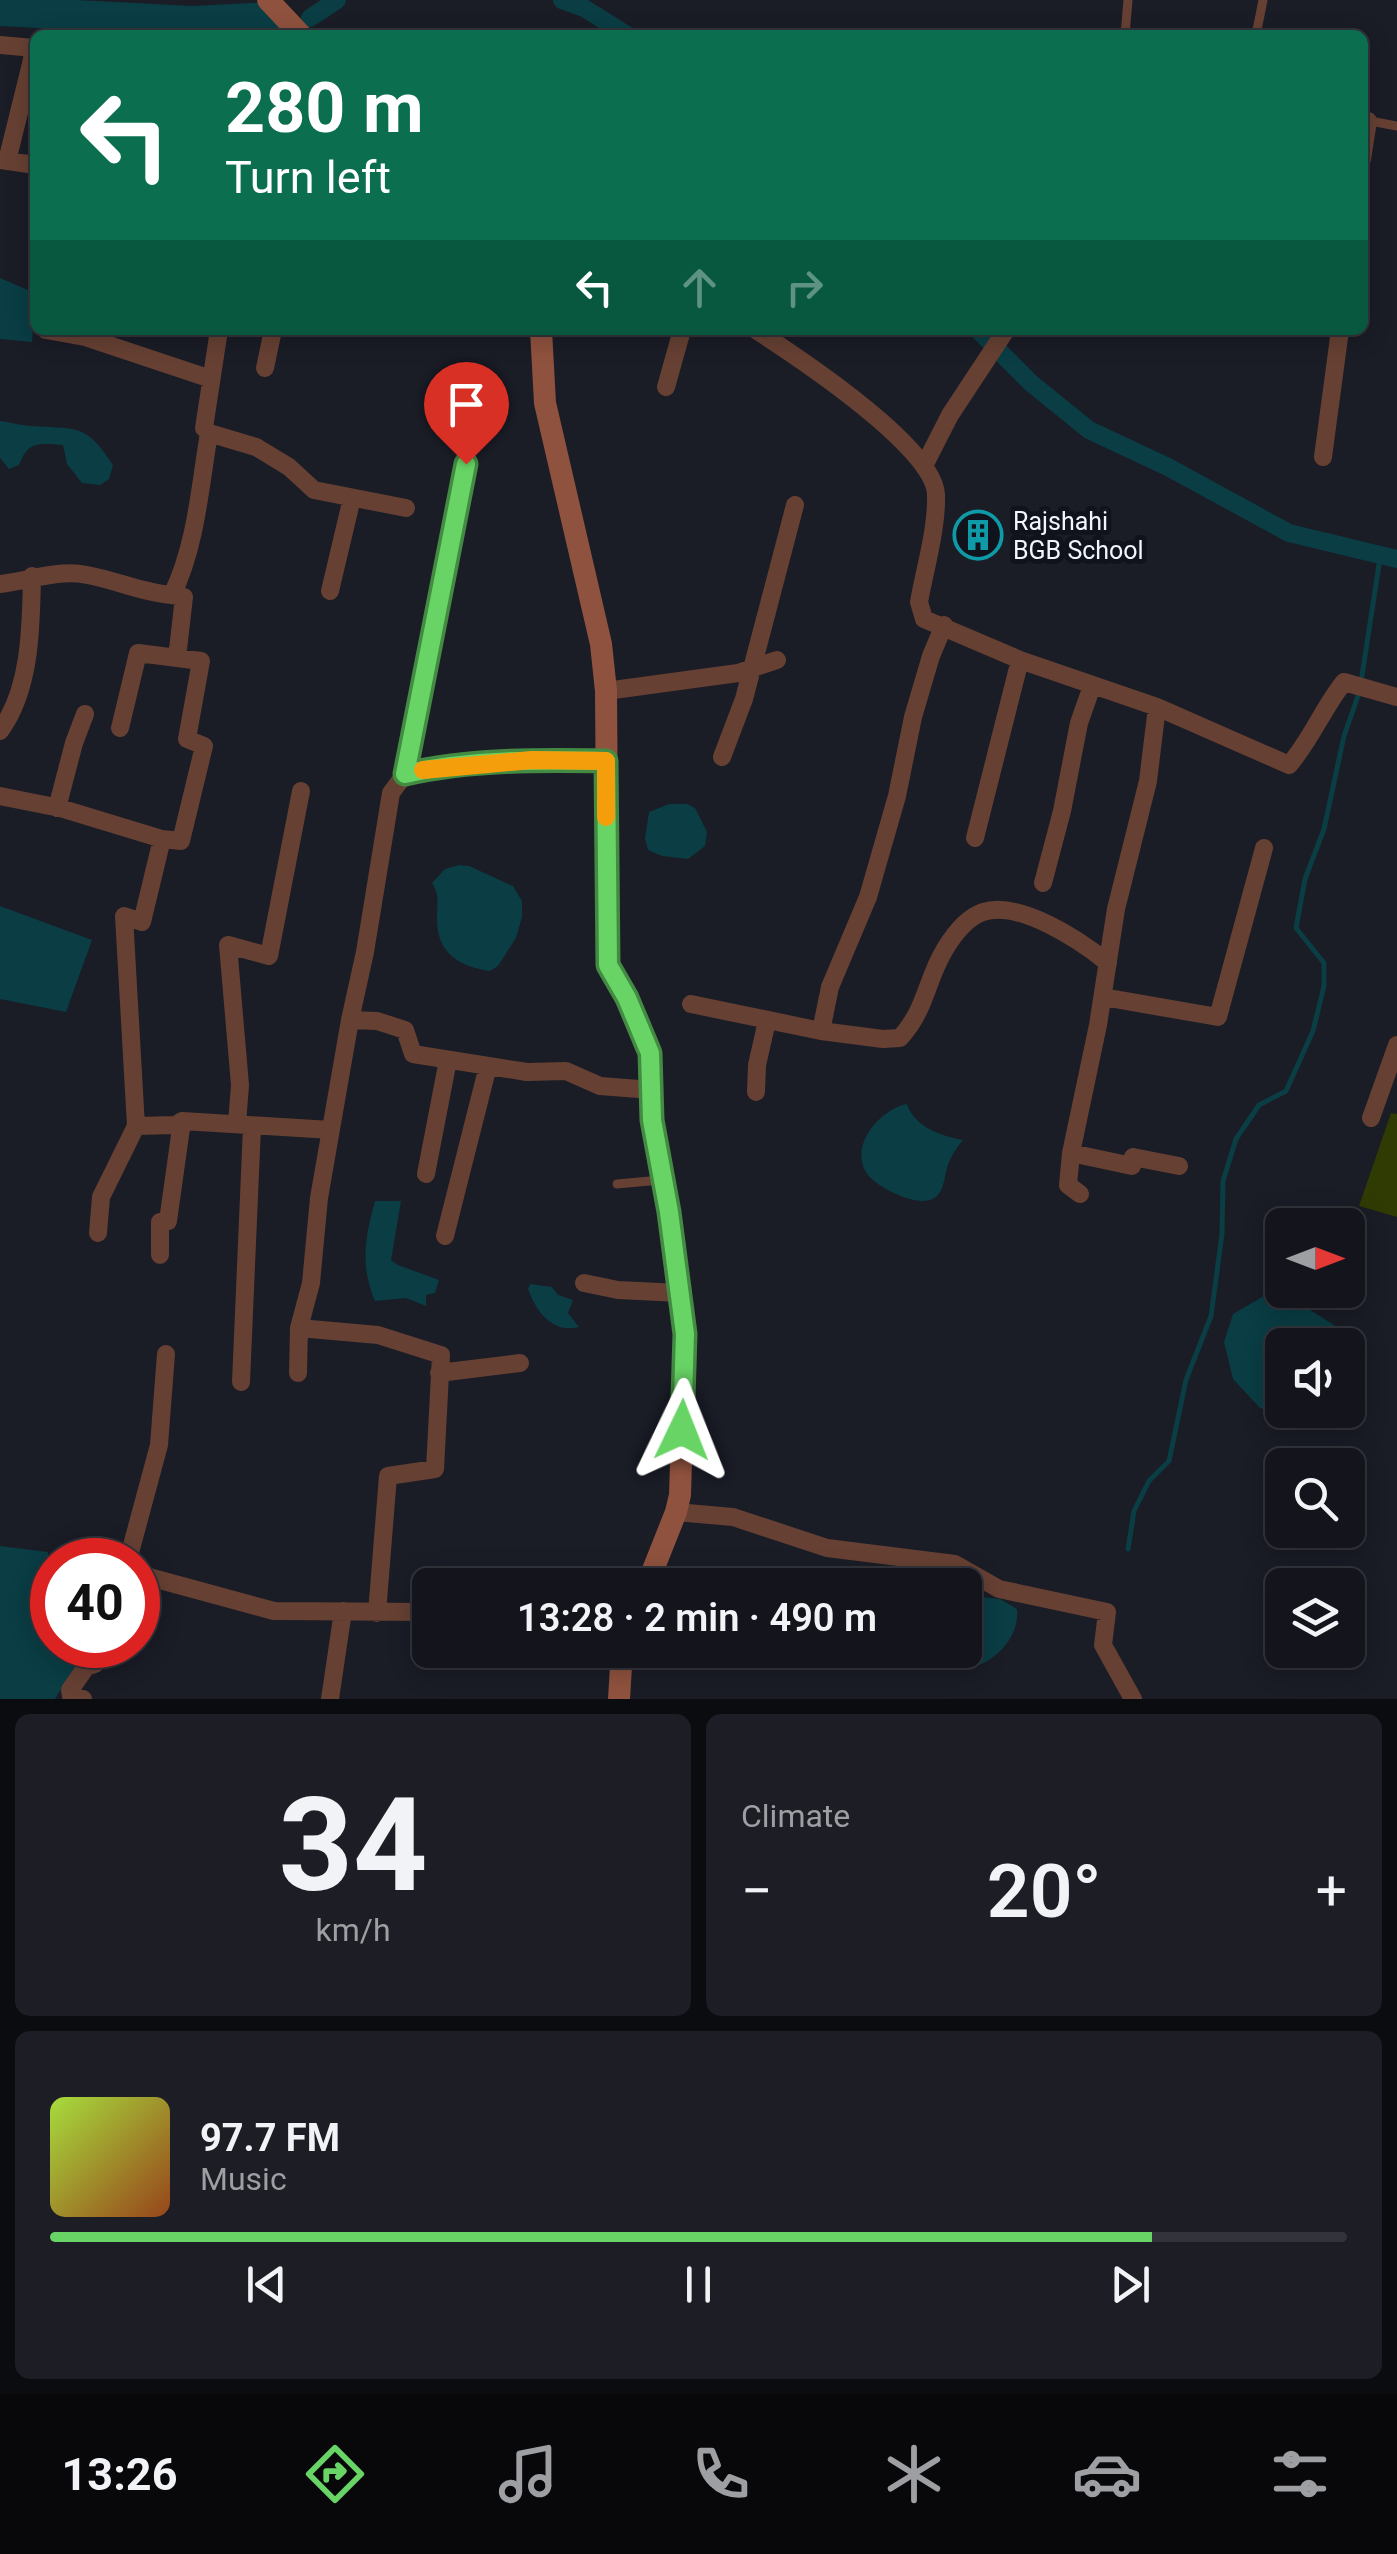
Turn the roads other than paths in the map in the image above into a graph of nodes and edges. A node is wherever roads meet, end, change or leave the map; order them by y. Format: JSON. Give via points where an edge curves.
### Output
{"nodes":[{"id":1,"x":268,"y":0,"type":"edge"},
{"id":2,"x":1128,"y":0,"type":"edge"},
{"id":3,"x":1263,"y":0,"type":"edge"},
{"id":4,"x":296,"y":30,"type":"edge"},
{"id":5,"x":1125,"y":30,"type":"edge"},
{"id":6,"x":1257,"y":30,"type":"edge"},
{"id":7,"x":0,"y":46,"type":"edge"},
{"id":8,"x":30,"y":48,"type":"edge"},
{"id":9,"x":30,"y":74,"type":"edge"},
{"id":10,"x":1368,"y":121,"type":"edge"},
{"id":11,"x":1397,"y":126,"type":"edge"},
{"id":12,"x":4,"y":160,"type":"edge"},
{"id":13,"x":30,"y":165,"type":"edge"},
{"id":14,"x":74,"y":335,"type":"edge"},
{"id":15,"x":217,"y":335,"type":"edge"},
{"id":16,"x":272,"y":335,"type":"edge"},
{"id":17,"x":540,"y":335,"type":"edge"},
{"id":18,"x":681,"y":335,"type":"edge"},
{"id":19,"x":763,"y":335,"type":"edge"},
{"id":20,"x":1003,"y":335,"type":"edge"},
{"id":21,"x":1339,"y":335,"type":"edge"},
{"id":22,"x":265,"y":368,"type":"dead end"},
{"id":23,"x":211,"y":379,"type":"junction"},
{"id":24,"x":666,"y":387,"type":"dead end"},
{"id":25,"x":209,"y":433,"type":"junction"},
{"id":26,"x":1323,"y":457,"type":"dead end"},
{"id":27,"x":466,"y":464,"type":"dead end"},
{"id":28,"x":926,"y":464,"type":"junction"},
{"id":29,"x":352,"y":498,"type":"junction"},
{"id":30,"x":795,"y":505,"type":"dead end"},
{"id":31,"x":406,"y":508,"type":"dead end"},
{"id":32,"x":32,"y":576,"type":"junction"},
{"id":33,"x":0,"y":584,"type":"edge"},
{"id":34,"x":330,"y":591,"type":"dead end"},
{"id":35,"x":172,"y":595,"type":"junction"},
{"id":36,"x":944,"y":625,"type":"junction"},
{"id":37,"x":177,"y":658,"type":"junction"},
{"id":38,"x":777,"y":660,"type":"dead end"},
{"id":39,"x":1020,"y":660,"type":"junction"},
{"id":40,"x":750,"y":669,"type":"junction"},
{"id":41,"x":1092,"y":686,"type":"junction"},
{"id":42,"x":606,"y":691,"type":"junction"},
{"id":43,"x":1397,"y":697,"type":"edge"},
{"id":44,"x":1157,"y":707,"type":"junction"},
{"id":45,"x":85,"y":714,"type":"dead end"},
{"id":46,"x":120,"y":728,"type":"dead end"},
{"id":47,"x":0,"y":731,"type":"edge"},
{"id":48,"x":722,"y":757,"type":"dead end"},
{"id":49,"x":606,"y":761,"type":"junction"},
{"id":50,"x":405,"y":774,"type":"junction"},
{"id":51,"x":300,"y":791,"type":"dead end"},
{"id":52,"x":0,"y":796,"type":"edge"},
{"id":53,"x":57,"y":808,"type":"junction"},
{"id":54,"x":975,"y":838,"type":"dead end"},
{"id":55,"x":162,"y":839,"type":"junction"},
{"id":56,"x":1264,"y":848,"type":"dead end"},
{"id":57,"x":1043,"y":883,"type":"dead end"},
{"id":58,"x":1108,"y":963,"type":"junction"},
{"id":59,"x":1102,"y":997,"type":"junction"},
{"id":60,"x":692,"y":1004,"type":"dead end"},
{"id":61,"x":350,"y":1020,"type":"junction"},
{"id":62,"x":767,"y":1021,"type":"junction"},
{"id":63,"x":821,"y":1031,"type":"junction"},
{"id":64,"x":1397,"y":1045,"type":"edge"},
{"id":65,"x":448,"y":1060,"type":"junction"},
{"id":66,"x":488,"y":1066,"type":"junction"},
{"id":67,"x":652,"y":1090,"type":"junction"},
{"id":68,"x":756,"y":1092,"type":"dead end"},
{"id":69,"x":1370,"y":1118,"type":"dead end"},
{"id":70,"x":182,"y":1121,"type":"junction"},
{"id":71,"x":136,"y":1126,"type":"junction"},
{"id":72,"x":244,"y":1126,"type":"junction"},
{"id":73,"x":330,"y":1130,"type":"junction"},
{"id":74,"x":1071,"y":1153,"type":"junction"},
{"id":75,"x":1179,"y":1166,"type":"dead end"},
{"id":76,"x":426,"y":1174,"type":"dead end"},
{"id":77,"x":663,"y":1180,"type":"junction"},
{"id":78,"x":617,"y":1184,"type":"dead end"},
{"id":79,"x":1080,"y":1194,"type":"dead end"},
{"id":80,"x":98,"y":1233,"type":"dead end"},
{"id":81,"x":445,"y":1236,"type":"dead end"},
{"id":82,"x":160,"y":1254,"type":"dead end"},
{"id":83,"x":584,"y":1282,"type":"dead end"},
{"id":84,"x":680,"y":1293,"type":"junction"},
{"id":85,"x":299,"y":1328,"type":"junction"},
{"id":86,"x":166,"y":1354,"type":"dead end"},
{"id":87,"x":520,"y":1363,"type":"dead end"},
{"id":88,"x":298,"y":1373,"type":"dead end"},
{"id":89,"x":439,"y":1373,"type":"junction"},
{"id":90,"x":241,"y":1382,"type":"dead end"},
{"id":91,"x":676,"y":1512,"type":"junction"},
{"id":92,"x":134,"y":1538,"type":"edge"},
{"id":93,"x":653,"y":1568,"type":"edge"},
{"id":94,"x":160,"y":1580,"type":"edge"},
{"id":95,"x":343,"y":1611,"type":"junction"},
{"id":96,"x":412,"y":1612,"type":"edge"},
{"id":97,"x":377,"y":1613,"type":"junction"},
{"id":98,"x":86,"y":1668,"type":"edge"},
{"id":99,"x":621,"y":1668,"type":"edge"},
{"id":100,"x":83,"y":1699,"type":"edge"},
{"id":101,"x":330,"y":1699,"type":"edge"},
{"id":102,"x":619,"y":1699,"type":"edge"},
{"id":103,"x":1133,"y":1699,"type":"edge"}],
"edges":[{"from":1,"to":4,"type":"street"},
{"from":2,"to":5,"type":"lane"},
{"from":3,"to":6,"type":"lane"},
{"from":7,"to":8,"type":"street"},
{"from":9,"to":12,"type":"street"},
{"from":10,"to":11,"type":"lane"},
{"from":12,"to":13,"type":"street"},
{"from":14,"to":23,"type":"street"},
{"from":15,"to":23,"type":"street"},
{"from":16,"to":22,"type":"street"},
{"from":17,"to":42,"type":"street","via":[[545,402]]},
{"from":18,"to":24,"type":"street"},
{"from":19,"to":28,"type":"street","via":[[878,417]]},
{"from":20,"to":28,"type":"street"},
{"from":21,"to":26,"type":"street"},
{"from":23,"to":25,"type":"street","via":[[204,428]]},
{"from":25,"to":29,"type":"street","via":[[256,447],[314,490]]},
{"from":25,"to":35,"type":"street","via":[[184,570]]},
{"from":27,"to":50,"type":"street"},
{"from":28,"to":36,"type":"street","via":[[937,491],[919,602],[924,618]]},
{"from":29,"to":31,"type":"street"},
{"from":29,"to":34,"type":"street"},
{"from":30,"to":40,"type":"street"},
{"from":32,"to":33,"type":"street"},
{"from":32,"to":35,"type":"street","via":[[84,574]]},
{"from":32,"to":47,"type":"street","via":[[27,656],[10,718]]},
{"from":35,"to":37,"type":"street","via":[[184,598]]},
{"from":36,"to":39,"type":"street"},
{"from":36,"to":63,"type":"street","via":[[913,717],[868,897],[830,987]]},
{"from":37,"to":46,"type":"street","via":[[138,653]]},
{"from":37,"to":55,"type":"street","via":[[201,661],[187,739],[204,746],[181,841]]},
{"from":38,"to":40,"type":"street"},
{"from":39,"to":41,"type":"street"},
{"from":39,"to":54,"type":"street"},
{"from":40,"to":42,"type":"street"},
{"from":40,"to":48,"type":"street"},
{"from":41,"to":44,"type":"street"},
{"from":41,"to":57,"type":"street"},
{"from":42,"to":49,"type":"street"},
{"from":43,"to":44,"type":"street","via":[[1344,682],[1289,765]]},
{"from":44,"to":58,"type":"street","via":[[1148,781]]},
{"from":45,"to":53,"type":"street"},
{"from":49,"to":50,"type":"street","via":[[438,766]]},
{"from":49,"to":67,"type":"street","via":[[608,965],[650,1053]]},
{"from":50,"to":61,"type":"street","via":[[391,793]]},
{"from":51,"to":72,"type":"street","via":[[269,956],[228,946]]},
{"from":52,"to":53,"type":"street"},
{"from":53,"to":55,"type":"street"},
{"from":55,"to":71,"type":"street","via":[[142,922],[124,916]]},
{"from":56,"to":59,"type":"street","via":[[1218,1017]]},
{"from":58,"to":59,"type":"street"},
{"from":58,"to":63,"type":"street","via":[[1056,927],[986,910],[966,922],[943,951],[918,1018],[900,1038]]},
{"from":59,"to":74,"type":"street"},
{"from":60,"to":62,"type":"street"},
{"from":61,"to":65,"type":"street","via":[[405,1030],[413,1054]]},
{"from":61,"to":73,"type":"street"},
{"from":62,"to":63,"type":"street"},
{"from":62,"to":68,"type":"street"},
{"from":64,"to":69,"type":"street"},
{"from":65,"to":66,"type":"street"},
{"from":65,"to":76,"type":"street"},
{"from":66,"to":67,"type":"street","via":[[566,1071],[600,1086]]},
{"from":66,"to":81,"type":"street"},
{"from":67,"to":77,"type":"street"},
{"from":70,"to":71,"type":"street"},
{"from":70,"to":72,"type":"street"},
{"from":70,"to":82,"type":"street","via":[[168,1221],[160,1222]]},
{"from":71,"to":80,"type":"street","via":[[101,1197]]},
{"from":72,"to":73,"type":"street"},
{"from":72,"to":90,"type":"street"},
{"from":73,"to":85,"type":"street"},
{"from":74,"to":75,"type":"street","via":[[1132,1166],[1132,1157]]},
{"from":74,"to":79,"type":"street","via":[[1068,1185]]},
{"from":77,"to":78,"type":"lane"},
{"from":77,"to":84,"type":"street"},
{"from":83,"to":84,"type":"street"},
{"from":84,"to":91,"type":"street","via":[[685,1334]]},
{"from":85,"to":88,"type":"street"},
{"from":85,"to":89,"type":"street","via":[[378,1335],[440,1355]]},
{"from":86,"to":92,"type":"street","via":[[160,1444]]},
{"from":87,"to":89,"type":"street"},
{"from":89,"to":97,"type":"street","via":[[435,1469],[388,1476]]},
{"from":91,"to":93,"type":"street"},
{"from":91,"to":103,"type":"street","via":[[733,1518],[828,1548],[955,1564],[999,1588],[1107,1612],[1103,1645]]},
{"from":94,"to":95,"type":"street","via":[[274,1611]]},
{"from":95,"to":97,"type":"street"},
{"from":95,"to":101,"type":"street"},
{"from":96,"to":97,"type":"street"},
{"from":98,"to":100,"type":"street","via":[[70,1690]]},
{"from":99,"to":102,"type":"street"}]}
